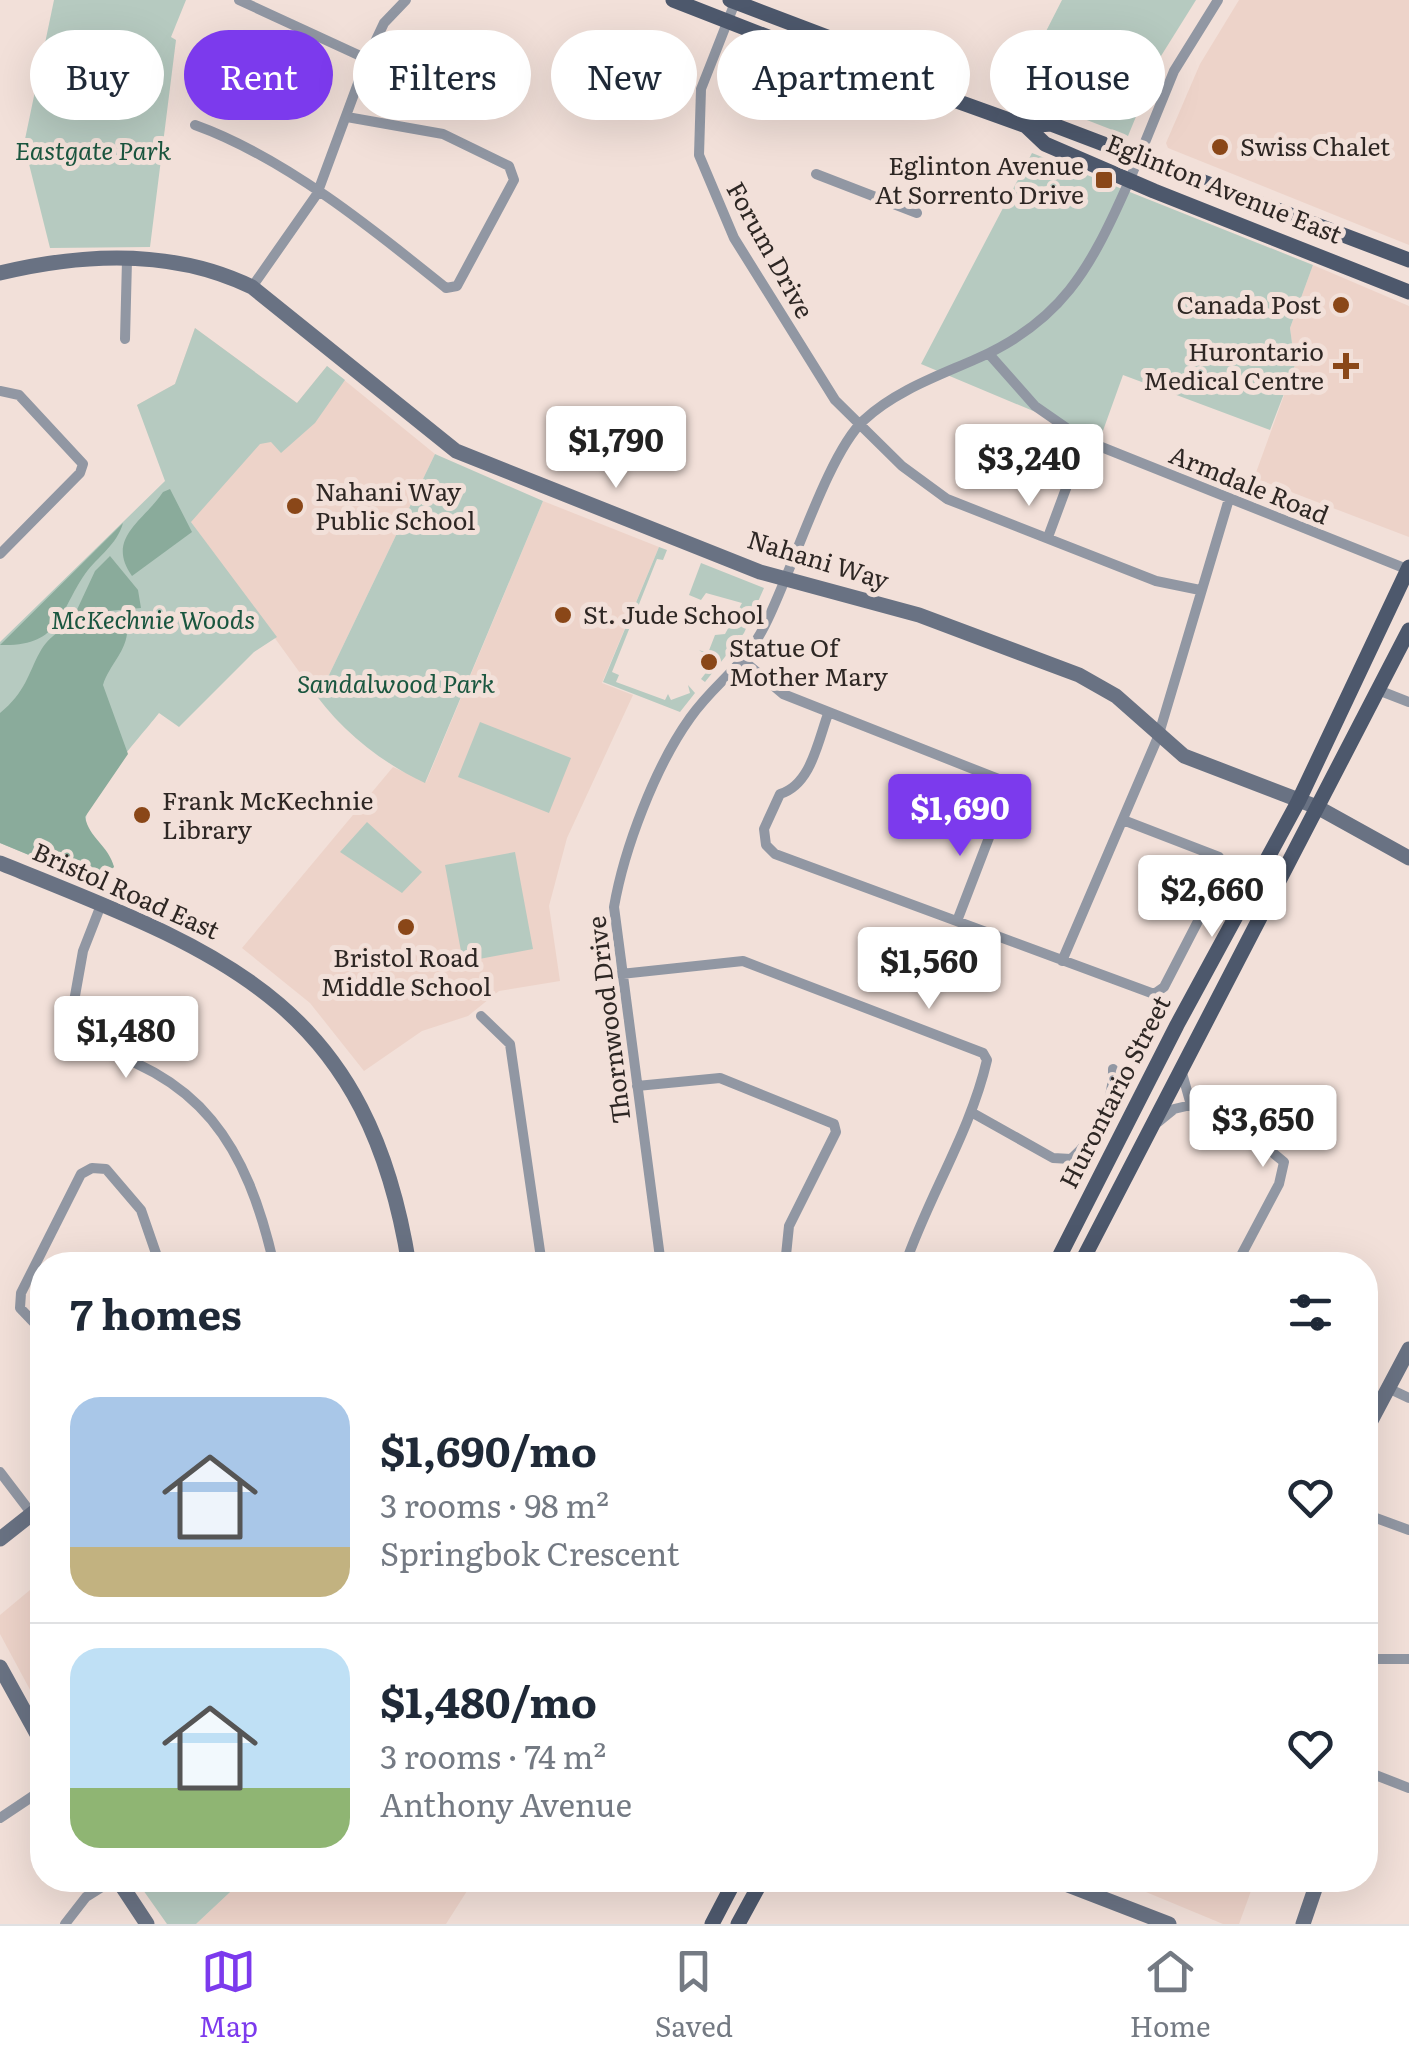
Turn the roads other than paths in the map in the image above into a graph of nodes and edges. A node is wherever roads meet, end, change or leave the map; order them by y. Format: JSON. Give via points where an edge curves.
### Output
{"nodes":[{"id":1,"x":239,"y":0,"type":"edge"},
{"id":2,"x":406,"y":0,"type":"edge"},
{"id":3,"x":673,"y":0,"type":"edge"},
{"id":4,"x":1218,"y":0,"type":"edge"},
{"id":5,"x":734,"y":1,"type":"edge"},
{"id":6,"x":726,"y":20,"type":"junction"},
{"id":7,"x":381,"y":30,"type":"edge"},
{"id":8,"x":752,"y":30,"type":"edge"},
{"id":9,"x":809,"y":30,"type":"edge"},
{"id":10,"x":353,"y":53,"type":"edge"},
{"id":11,"x":353,"y":99,"type":"edge"},
{"id":12,"x":970,"y":106,"type":"edge"},
{"id":13,"x":347,"y":116,"type":"junction"},
{"id":14,"x":195,"y":125,"type":"dead end"},
{"id":15,"x":1026,"y":126,"type":"junction"},
{"id":16,"x":1139,"y":157,"type":"junction"},
{"id":17,"x":816,"y":174,"type":"dead end"},
{"id":18,"x":1128,"y":184,"type":"junction"},
{"id":19,"x":317,"y":194,"type":"junction"},
{"id":20,"x":917,"y":213,"type":"dead end"},
{"id":21,"x":127,"y":260,"type":"junction"},
{"id":22,"x":1409,"y":260,"type":"edge"},
{"id":23,"x":0,"y":272,"type":"edge"},
{"id":24,"x":252,"y":287,"type":"junction"},
{"id":25,"x":1409,"y":292,"type":"edge"},
{"id":26,"x":125,"y":339,"type":"dead end"},
{"id":27,"x":989,"y":354,"type":"junction"},
{"id":28,"x":0,"y":391,"type":"edge"},
{"id":29,"x":860,"y":424,"type":"junction"},
{"id":30,"x":1084,"y":440,"type":"junction"},
{"id":31,"x":1230,"y":500,"type":"junction"},
{"id":32,"x":1048,"y":537,"type":"junction"},
{"id":33,"x":0,"y":554,"type":"edge"},
{"id":34,"x":1409,"y":569,"type":"edge"},
{"id":35,"x":785,"y":580,"type":"junction"},
{"id":36,"x":1200,"y":590,"type":"junction"},
{"id":37,"x":1409,"y":630,"type":"edge"},
{"id":38,"x":745,"y":662,"type":"junction"},
{"id":39,"x":1378,"y":690,"type":"junction"},
{"id":40,"x":1409,"y":702,"type":"edge"},
{"id":41,"x":828,"y":714,"type":"junction"},
{"id":42,"x":1158,"y":737,"type":"junction"},
{"id":43,"x":1298,"y":802,"type":"junction"},
{"id":44,"x":1318,"y":808,"type":"junction"},
{"id":45,"x":1123,"y":820,"type":"junction"},
{"id":46,"x":1409,"y":858,"type":"edge"},
{"id":47,"x":0,"y":863,"type":"edge"},
{"id":48,"x":101,"y":906,"type":"junction"},
{"id":49,"x":957,"y":921,"type":"junction"},
{"id":50,"x":1062,"y":961,"type":"junction"},
{"id":51,"x":621,"y":974,"type":"junction"},
{"id":52,"x":482,"y":1016,"type":"dead end"},
{"id":53,"x":1182,"y":1068,"type":"junction"},
{"id":54,"x":1113,"y":1069,"type":"dead end"},
{"id":55,"x":637,"y":1086,"type":"junction"},
{"id":56,"x":1192,"y":1105,"type":"junction"},
{"id":57,"x":970,"y":1112,"type":"junction"},
{"id":58,"x":1153,"y":1128,"type":"junction"},
{"id":59,"x":41,"y":1252,"type":"edge"},
{"id":60,"x":156,"y":1252,"type":"edge"},
{"id":61,"x":271,"y":1252,"type":"edge"},
{"id":62,"x":406,"y":1252,"type":"edge"},
{"id":63,"x":540,"y":1252,"type":"edge"},
{"id":64,"x":659,"y":1252,"type":"edge"},
{"id":65,"x":786,"y":1252,"type":"edge"},
{"id":66,"x":910,"y":1252,"type":"edge"},
{"id":67,"x":1062,"y":1252,"type":"edge"},
{"id":68,"x":1087,"y":1252,"type":"edge"},
{"id":69,"x":1243,"y":1252,"type":"edge"},
{"id":70,"x":30,"y":1275,"type":"edge"},
{"id":71,"x":30,"y":1318,"type":"edge"},
{"id":72,"x":1409,"y":1348,"type":"edge"},
{"id":73,"x":1390,"y":1389,"type":"junction"},
{"id":74,"x":1409,"y":1398,"type":"edge"},
{"id":75,"x":1378,"y":1410,"type":"edge"},
{"id":76,"x":0,"y":1472,"type":"edge"},
{"id":77,"x":30,"y":1503,"type":"edge"},
{"id":78,"x":30,"y":1515,"type":"edge"},
{"id":79,"x":1378,"y":1519,"type":"edge"},
{"id":80,"x":1409,"y":1530,"type":"edge"},
{"id":81,"x":0,"y":1539,"type":"edge"},
{"id":82,"x":1378,"y":1659,"type":"edge"},
{"id":83,"x":1409,"y":1659,"type":"edge"},
{"id":84,"x":2,"y":1676,"type":"edge"},
{"id":85,"x":30,"y":1723,"type":"edge"},
{"id":86,"x":1378,"y":1776,"type":"edge"},
{"id":87,"x":1409,"y":1788,"type":"edge"},
{"id":88,"x":30,"y":1798,"type":"edge"},
{"id":89,"x":0,"y":1818,"type":"edge"},
{"id":90,"x":95,"y":1892,"type":"edge"},
{"id":91,"x":124,"y":1892,"type":"edge"},
{"id":92,"x":729,"y":1892,"type":"edge"},
{"id":93,"x":755,"y":1892,"type":"edge"},
{"id":94,"x":1086,"y":1892,"type":"edge"},
{"id":95,"x":1314,"y":1892,"type":"edge"},
{"id":96,"x":65,"y":1924,"type":"edge"},
{"id":97,"x":147,"y":1924,"type":"edge"},
{"id":98,"x":712,"y":1924,"type":"edge"},
{"id":99,"x":738,"y":1924,"type":"edge"},
{"id":100,"x":1170,"y":1924,"type":"edge"},
{"id":101,"x":1302,"y":1924,"type":"edge"}],
"edges":[{"from":1,"to":10,"type":"street"},
{"from":2,"to":7,"type":"street"},
{"from":3,"to":6,"type":"main road","name":"Eglinton Avenue East"},
{"from":4,"to":16,"type":"street","name":"Thornwood Drive","via":[[1174,71]]},
{"from":5,"to":6,"type":"street","name":"Forum Drive"},
{"from":5,"to":9,"type":"main road","name":"Eglinton Avenue East"},
{"from":6,"to":8,"type":"main road","name":"Eglinton Avenue East"},
{"from":6,"to":29,"type":"street","name":"Forum Drive","via":[[701,89],[700,155],[734,238],[817,374]]},
{"from":11,"to":13,"type":"street"},
{"from":12,"to":15,"type":"main road","name":"Eglinton Avenue East"},
{"from":13,"to":19,"type":"street"},
{"from":13,"to":19,"type":"street","via":[[443,134],[509,166],[514,180],[464,277],[446,288]]},
{"from":14,"to":19,"type":"street","via":[[238,143]]},
{"from":15,"to":16,"type":"main road","name":"Eglinton Avenue East","via":[[1052,124]]},
{"from":15,"to":18,"type":"main road","name":"Eglinton Avenue East","via":[[1045,144]]},
{"from":16,"to":18,"type":"street","name":"Thornwood Drive"},
{"from":16,"to":22,"type":"main road","name":"Eglinton Avenue East"},
{"from":17,"to":20,"type":"street"},
{"from":18,"to":25,"type":"main road","name":"Eglinton Avenue East"},
{"from":18,"to":27,"type":"street","name":"Thornwood Drive","via":[[1086,273],[1057,308]]},
{"from":19,"to":24,"type":"street"},
{"from":21,"to":23,"type":"street","name":"Nahani Way","via":[[74,258]]},
{"from":21,"to":24,"type":"street","name":"Nahani Way","via":[[196,265]]},
{"from":21,"to":26,"type":"street"},
{"from":24,"to":35,"type":"street","name":"Nahani Way","via":[[456,451]]},
{"from":27,"to":29,"type":"street","name":"Thornwood Drive","via":[[891,399]]},
{"from":27,"to":30,"type":"street","name":"Armdale Road","via":[[1035,406]]},
{"from":28,"to":33,"type":"street","via":[[19,395],[83,464]]},
{"from":29,"to":32,"type":"street","name":"Forum Drive","via":[[940,495]]},
{"from":29,"to":35,"type":"street","name":"Thornwood Drive"},
{"from":30,"to":31,"type":"street","name":"Armdale Road"},
{"from":30,"to":32,"type":"street"},
{"from":31,"to":34,"type":"street","name":"Armdale Road"},
{"from":31,"to":36,"type":"street"},
{"from":32,"to":36,"type":"street","name":"Forum Drive","via":[[1156,581]]},
{"from":34,"to":43,"type":"main road","name":"Hurontario Street"},
{"from":35,"to":38,"type":"street","name":"Thornwood Drive"},
{"from":35,"to":42,"type":"street","name":"Nahani Way","via":[[920,615],[1078,675],[1116,696]]},
{"from":36,"to":42,"type":"street"},
{"from":37,"to":39,"type":"main road","name":"Hurontario Street"},
{"from":38,"to":41,"type":"street","via":[[783,694]]},
{"from":38,"to":51,"type":"street","name":"Thornwood Drive","via":[[690,718],[622,866],[614,907]]},
{"from":39,"to":40,"type":"street"},
{"from":39,"to":44,"type":"main road","name":"Hurontario Street"},
{"from":41,"to":49,"type":"street","via":[[992,774],[1005,787]]},
{"from":41,"to":49,"type":"street","via":[[808,769],[776,799],[764,828],[766,845],[775,854]]},
{"from":42,"to":43,"type":"street","name":"Nahani Way","via":[[1202,765]]},
{"from":42,"to":45,"type":"street"},
{"from":43,"to":44,"type":"street","name":"Nahani Way"},
{"from":43,"to":67,"type":"main road","name":"Hurontario Street"},
{"from":44,"to":46,"type":"street","name":"Nahani Way"},
{"from":44,"to":53,"type":"main road","name":"Hurontario Street"},
{"from":45,"to":50,"type":"street"},
{"from":45,"to":50,"type":"street","via":[[1218,857],[1225,874],[1159,992],[1148,994]]},
{"from":47,"to":48,"type":"street","name":"Bristol Road East"},
{"from":48,"to":61,"type":"street","via":[[82,951],[68,1035],[74,1043],[143,1066],[189,1096],[229,1139],[260,1202]]},
{"from":48,"to":62,"type":"street","name":"Bristol Road East","via":[[241,972],[324,1050],[376,1137]]},
{"from":49,"to":50,"type":"street"},
{"from":51,"to":55,"type":"street","name":"Thornwood Drive"},
{"from":51,"to":57,"type":"street","via":[[743,961],[978,1051],[987,1060]]},
{"from":52,"to":63,"type":"street","via":[[510,1044]]},
{"from":53,"to":56,"type":"street"},
{"from":53,"to":58,"type":"main road","name":"Hurontario Street"},
{"from":54,"to":57,"type":"street","via":[[1114,1094],[1070,1159],[1053,1158]]},
{"from":55,"to":64,"type":"street","name":"Thornwood Drive"},
{"from":55,"to":65,"type":"street","via":[[720,1078],[834,1124],[836,1132],[789,1226]]},
{"from":56,"to":58,"type":"street","via":[[1164,1115]]},
{"from":56,"to":69,"type":"street","via":[[1255,1138],[1284,1162]]},
{"from":57,"to":66,"type":"street"},
{"from":58,"to":68,"type":"main road","name":"Hurontario Street"},
{"from":59,"to":60,"type":"street","via":[[80,1174],[92,1168],[106,1170],[141,1210]]},
{"from":70,"to":71,"type":"street","via":[[20,1308]]},
{"from":72,"to":73,"type":"street"},
{"from":73,"to":74,"type":"street"},
{"from":73,"to":75,"type":"street"},
{"from":76,"to":77,"type":"street"},
{"from":78,"to":81,"type":"street"},
{"from":79,"to":80,"type":"street"},
{"from":82,"to":83,"type":"street"},
{"from":84,"to":85,"type":"street"},
{"from":86,"to":87,"type":"street"},
{"from":88,"to":89,"type":"street"},
{"from":90,"to":96,"type":"street"},
{"from":91,"to":97,"type":"street"},
{"from":92,"to":98,"type":"main road"},
{"from":93,"to":99,"type":"main road"},
{"from":94,"to":100,"type":"street"},
{"from":95,"to":101,"type":"street"}]}
